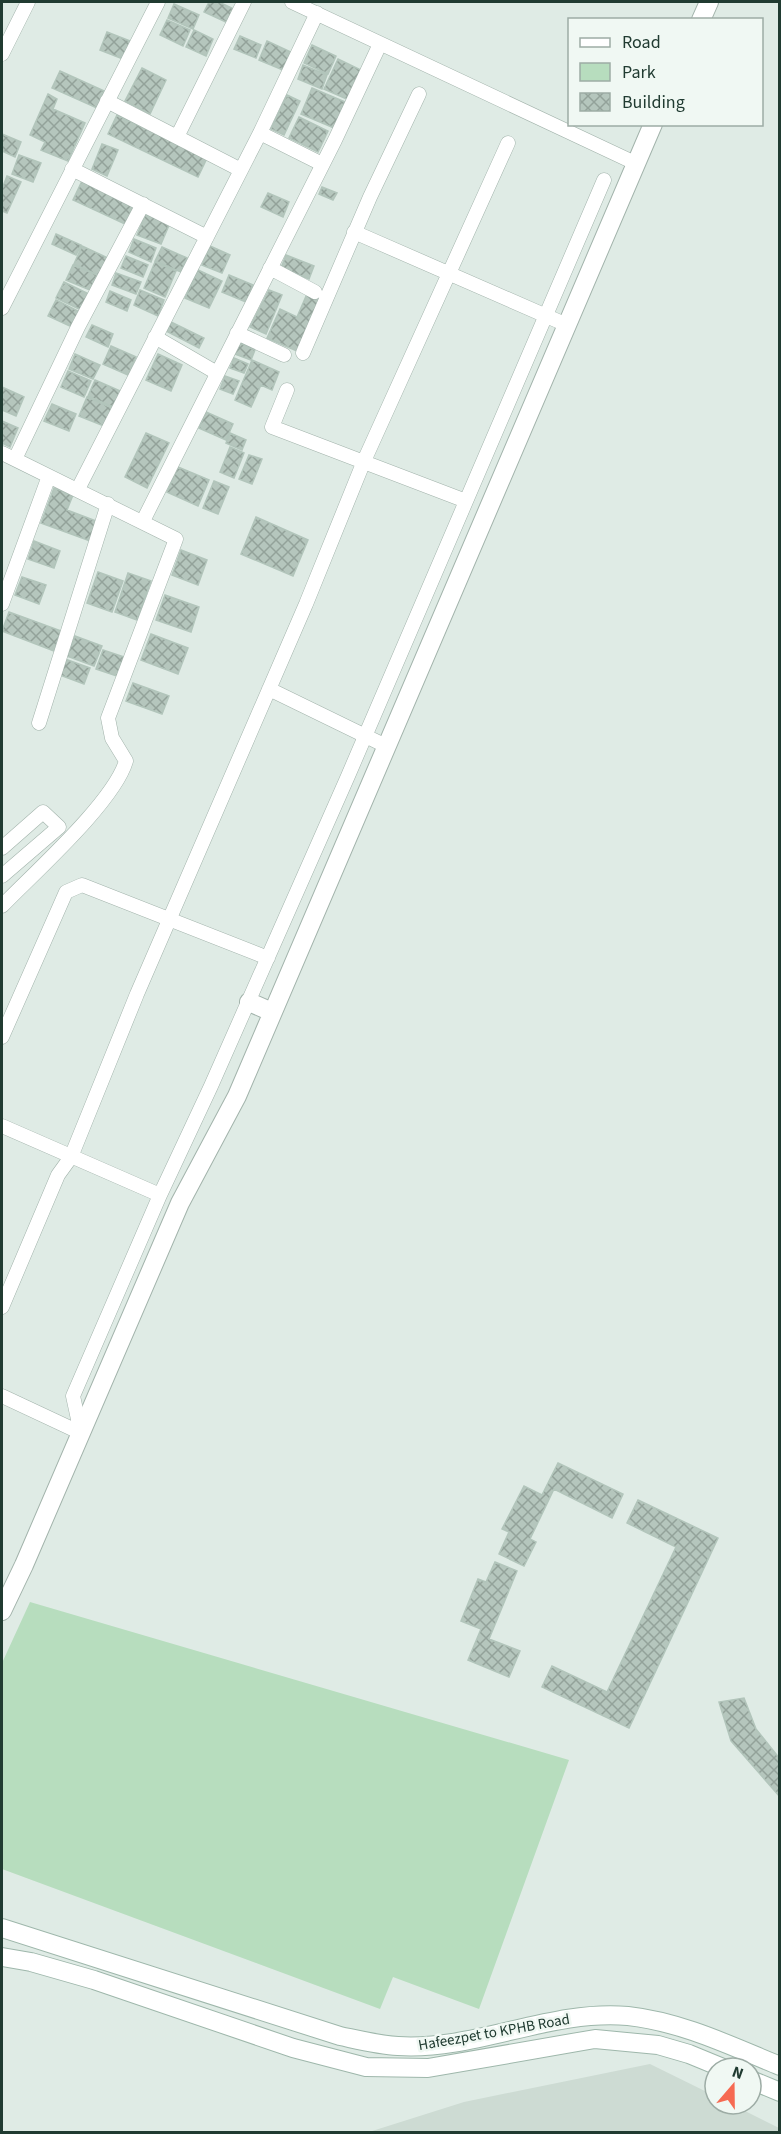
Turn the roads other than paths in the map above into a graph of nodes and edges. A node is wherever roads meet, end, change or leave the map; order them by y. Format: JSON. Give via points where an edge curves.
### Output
{"nodes":[{"id":1,"x":28,"y":2,"type":"edge"},
{"id":2,"x":158,"y":2,"type":"edge"},
{"id":3,"x":244,"y":2,"type":"edge"},
{"id":4,"x":292,"y":2,"type":"edge"},
{"id":5,"x":709,"y":2,"type":"edge"},
{"id":6,"x":317,"y":13,"type":"junction"},
{"id":7,"x":702,"y":18,"type":"edge"},
{"id":8,"x":380,"y":44,"type":"junction"},
{"id":9,"x":2,"y":54,"type":"edge"},
{"id":10,"x":419,"y":94,"type":"dead end"},
{"id":11,"x":107,"y":101,"type":"junction"},
{"id":12,"x":652,"y":126,"type":"edge"},
{"id":13,"x":260,"y":133,"type":"junction"},
{"id":14,"x":177,"y":137,"type":"junction"},
{"id":15,"x":508,"y":143,"type":"dead end"},
{"id":16,"x":635,"y":163,"type":"junction"},
{"id":17,"x":322,"y":164,"type":"junction"},
{"id":18,"x":72,"y":170,"type":"junction"},
{"id":19,"x":241,"y":170,"type":"junction"},
{"id":20,"x":604,"y":180,"type":"dead end"},
{"id":21,"x":143,"y":204,"type":"junction"},
{"id":22,"x":354,"y":232,"type":"junction"},
{"id":23,"x":207,"y":237,"type":"junction"},
{"id":24,"x":270,"y":268,"type":"junction"},
{"id":25,"x":448,"y":273,"type":"junction"},
{"id":26,"x":315,"y":292,"type":"dead end"},
{"id":27,"x":2,"y":308,"type":"edge"},
{"id":28,"x":547,"y":316,"type":"junction"},
{"id":29,"x":567,"y":324,"type":"junction"},
{"id":30,"x":237,"y":333,"type":"junction"},
{"id":31,"x":155,"y":338,"type":"junction"},
{"id":32,"x":303,"y":353,"type":"dead end"},
{"id":33,"x":284,"y":355,"type":"dead end"},
{"id":34,"x":217,"y":373,"type":"junction"},
{"id":35,"x":286,"y":390,"type":"dead end"},
{"id":36,"x":2,"y":453,"type":"edge"},
{"id":37,"x":15,"y":459,"type":"junction"},
{"id":38,"x":364,"y":461,"type":"junction"},
{"id":39,"x":49,"y":476,"type":"junction"},
{"id":40,"x":78,"y":489,"type":"junction"},
{"id":41,"x":466,"y":501,"type":"junction"},
{"id":42,"x":108,"y":504,"type":"junction"},
{"id":43,"x":143,"y":522,"type":"junction"},
{"id":44,"x":2,"y":604,"type":"edge"},
{"id":45,"x":269,"y":689,"type":"junction"},
{"id":46,"x":39,"y":723,"type":"dead end"},
{"id":47,"x":366,"y":736,"type":"junction"},
{"id":48,"x":386,"y":746,"type":"junction"},
{"id":49,"x":2,"y":848,"type":"edge"},
{"id":50,"x":2,"y":876,"type":"edge"},
{"id":51,"x":2,"y":906,"type":"edge"},
{"id":52,"x":168,"y":920,"type":"junction"},
{"id":53,"x":268,"y":958,"type":"junction"},
{"id":54,"x":249,"y":1002,"type":"junction"},
{"id":55,"x":272,"y":1012,"type":"junction"},
{"id":56,"x":2,"y":1037,"type":"edge"},
{"id":57,"x":2,"y":1126,"type":"edge"},
{"id":58,"x":72,"y":1157,"type":"junction"},
{"id":59,"x":160,"y":1195,"type":"junction"},
{"id":60,"x":2,"y":1307,"type":"edge"},
{"id":61,"x":2,"y":1396,"type":"edge"},
{"id":62,"x":81,"y":1433,"type":"junction"},
{"id":63,"x":2,"y":1611,"type":"edge"},
{"id":64,"x":2,"y":1928,"type":"edge"},
{"id":65,"x":2,"y":1957,"type":"edge"},
{"id":66,"x":703,"y":2060,"type":"edge"},
{"id":67,"x":780,"y":2066,"type":"edge"},
{"id":68,"x":763,"y":2085,"type":"edge"},
{"id":69,"x":780,"y":2092,"type":"edge"}],
"edges":[{"from":1,"to":9,"type":"street"},
{"from":2,"to":11,"type":"street"},
{"from":3,"to":14,"type":"street"},
{"from":4,"to":6,"type":"street"},
{"from":5,"to":7,"type":"street"},
{"from":6,"to":8,"type":"street"},
{"from":6,"to":13,"type":"street"},
{"from":8,"to":16,"type":"street"},
{"from":8,"to":17,"type":"street"},
{"from":10,"to":22,"type":"street"},
{"from":11,"to":14,"type":"street"},
{"from":11,"to":18,"type":"street"},
{"from":12,"to":16,"type":"street"},
{"from":13,"to":17,"type":"street"},
{"from":13,"to":19,"type":"street"},
{"from":14,"to":19,"type":"street"},
{"from":15,"to":25,"type":"street"},
{"from":16,"to":29,"type":"street"},
{"from":17,"to":24,"type":"street"},
{"from":18,"to":21,"type":"street"},
{"from":18,"to":27,"type":"street"},
{"from":19,"to":23,"type":"street"},
{"from":20,"to":28,"type":"street"},
{"from":21,"to":23,"type":"street"},
{"from":21,"to":37,"type":"street"},
{"from":22,"to":25,"type":"street"},
{"from":22,"to":32,"type":"street"},
{"from":23,"to":31,"type":"street"},
{"from":24,"to":26,"type":"street"},
{"from":24,"to":30,"type":"street"},
{"from":25,"to":28,"type":"street"},
{"from":25,"to":38,"type":"street"},
{"from":28,"to":29,"type":"street"},
{"from":28,"to":41,"type":"street"},
{"from":29,"to":48,"type":"street"},
{"from":30,"to":33,"type":"street"},
{"from":30,"to":34,"type":"street"},
{"from":31,"to":34,"type":"street"},
{"from":31,"to":40,"type":"street"},
{"from":34,"to":43,"type":"street"},
{"from":35,"to":38,"type":"street","via":[[272,428]]},
{"from":36,"to":37,"type":"street"},
{"from":37,"to":39,"type":"street"},
{"from":38,"to":41,"type":"street"},
{"from":38,"to":45,"type":"street"},
{"from":39,"to":40,"type":"street"},
{"from":39,"to":44,"type":"street"},
{"from":40,"to":42,"type":"street"},
{"from":41,"to":47,"type":"street"},
{"from":42,"to":43,"type":"street"},
{"from":42,"to":46,"type":"street"},
{"from":43,"to":51,"type":"street","via":[[176,539],[108,718],[112,738],[126,761],[123,771],[109,794]]},
{"from":45,"to":47,"type":"street"},
{"from":45,"to":52,"type":"street"},
{"from":47,"to":48,"type":"street"},
{"from":47,"to":53,"type":"street"},
{"from":48,"to":55,"type":"street"},
{"from":49,"to":50,"type":"street","via":[[43,812],[58,827]]},
{"from":52,"to":53,"type":"street"},
{"from":52,"to":56,"type":"street","via":[[82,885],[66,892]]},
{"from":52,"to":58,"type":"street"},
{"from":53,"to":54,"type":"street"},
{"from":54,"to":55,"type":"street"},
{"from":54,"to":59,"type":"street"},
{"from":55,"to":62,"type":"street","via":[[237,1096],[180,1203]]},
{"from":57,"to":58,"type":"street"},
{"from":58,"to":59,"type":"street"},
{"from":58,"to":60,"type":"street","via":[[58,1175]]},
{"from":59,"to":62,"type":"street","via":[[74,1396]]},
{"from":61,"to":62,"type":"street"},
{"from":62,"to":63,"type":"street"},
{"from":64,"to":67,"type":"street","name":"Hafeezpet to KPHB Road","via":[[340,2036],[374,2043],[441,2043],[551,2021],[627,2016],[699,2033]]},
{"from":65,"to":66,"type":"street","via":[[94,1980],[292,2048],[366,2067],[428,2068],[595,2039],[658,2045]]},
{"from":68,"to":69,"type":"street"}]}
